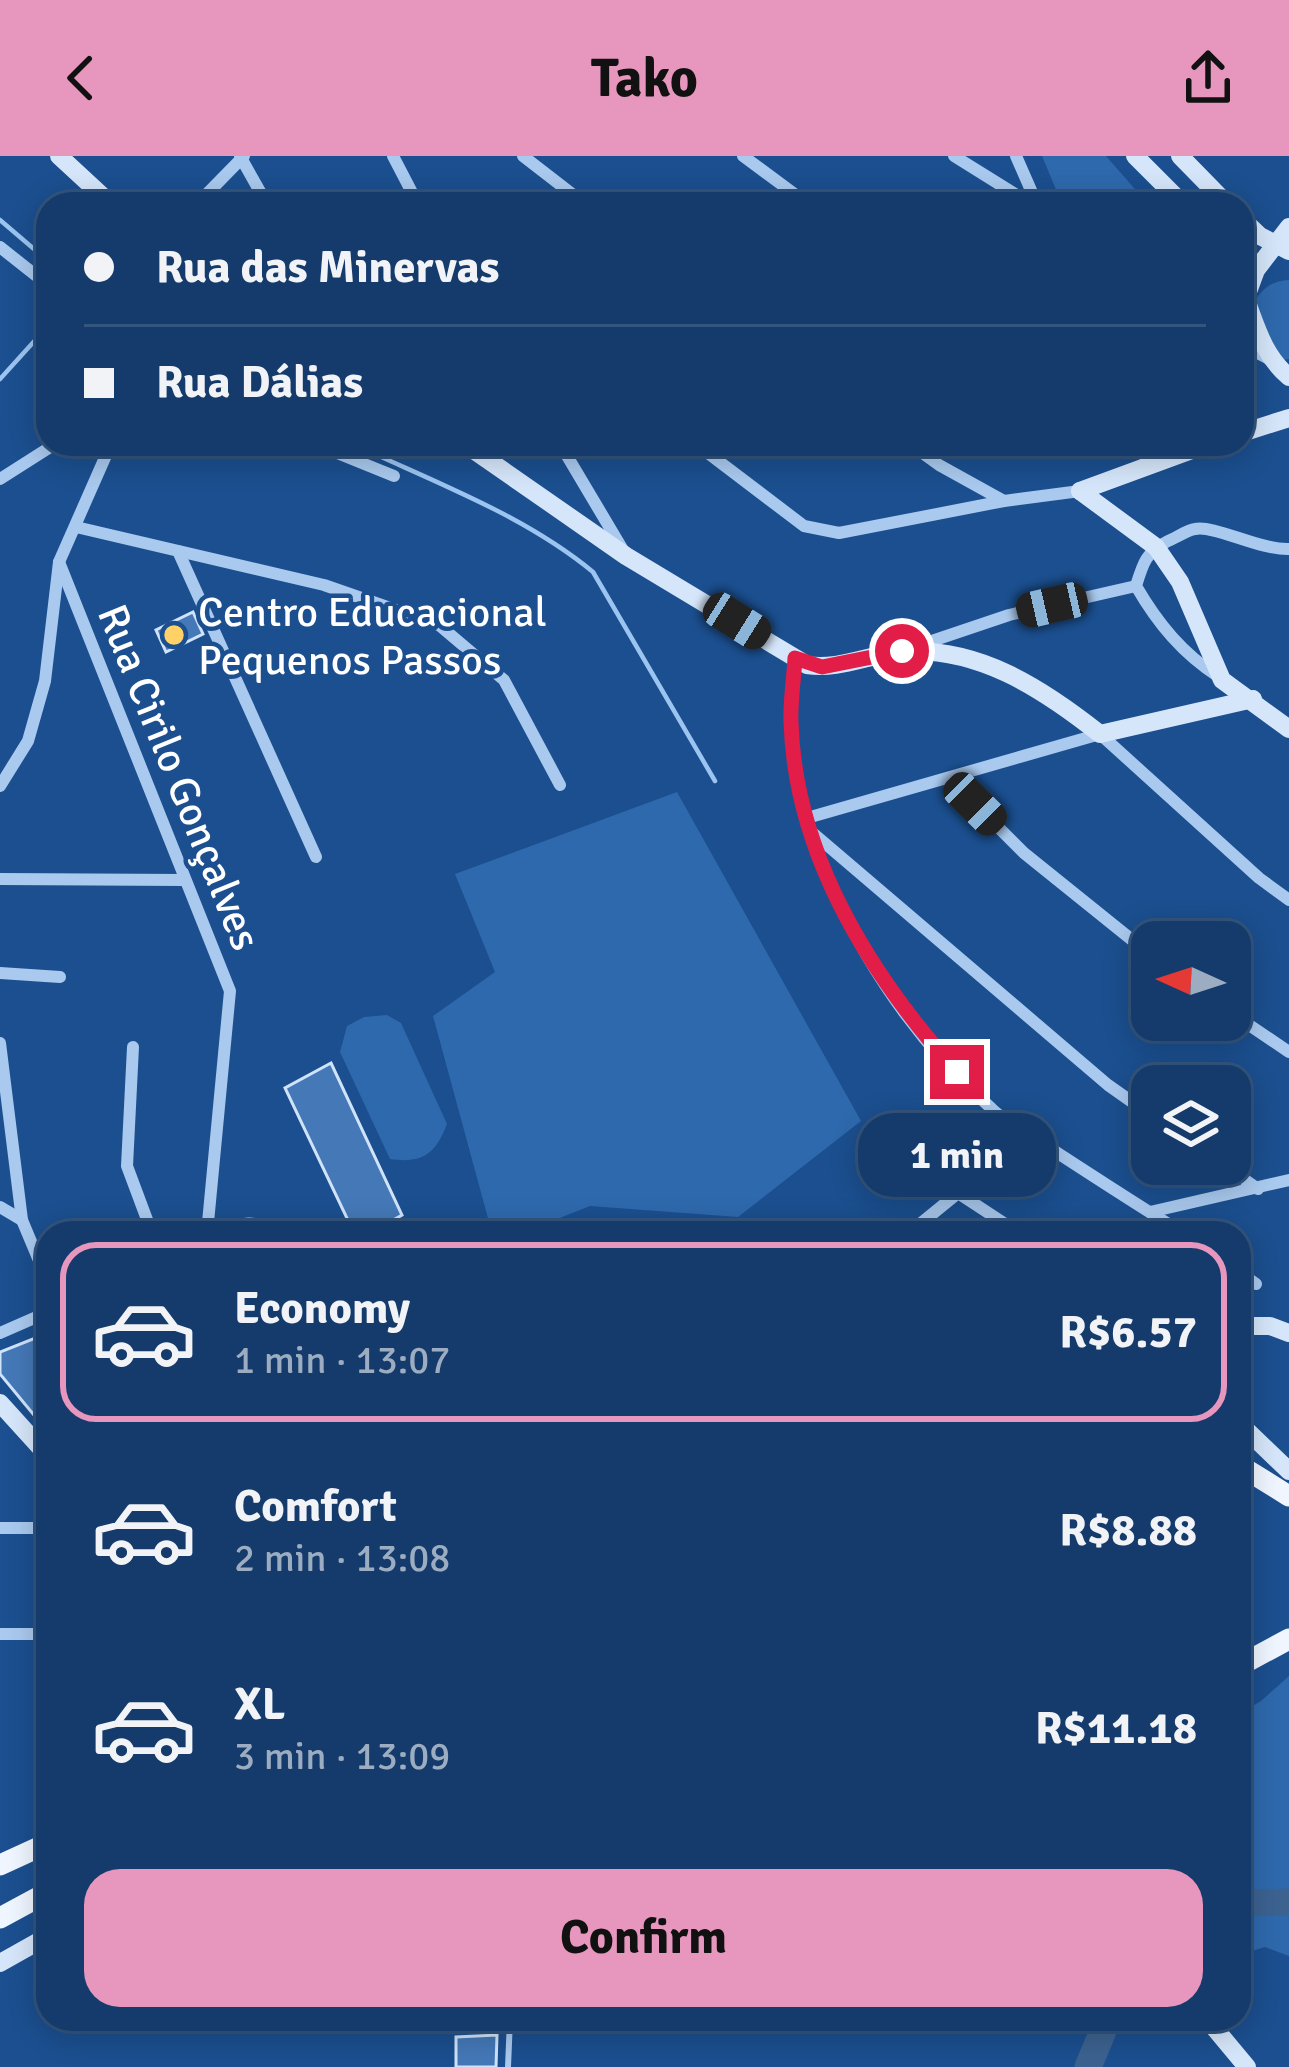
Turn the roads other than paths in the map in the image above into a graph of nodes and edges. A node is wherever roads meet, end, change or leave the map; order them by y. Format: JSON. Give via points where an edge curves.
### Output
{"nodes":[{"id":1,"x":59,"y":156,"type":"edge"},
{"id":2,"x":394,"y":156,"type":"edge"},
{"id":3,"x":523,"y":156,"type":"edge"},
{"id":4,"x":743,"y":156,"type":"edge"},
{"id":5,"x":954,"y":156,"type":"edge"},
{"id":6,"x":1016,"y":156,"type":"edge"},
{"id":7,"x":1136,"y":156,"type":"edge"},
{"id":8,"x":1180,"y":156,"type":"edge"},
{"id":9,"x":242,"y":157,"type":"edge"},
{"id":10,"x":98,"y":192,"type":"edge"},
{"id":11,"x":208,"y":192,"type":"edge"},
{"id":12,"x":261,"y":192,"type":"edge"},
{"id":13,"x":412,"y":192,"type":"edge"},
{"id":14,"x":570,"y":192,"type":"edge"},
{"id":15,"x":792,"y":192,"type":"edge"},
{"id":16,"x":1014,"y":192,"type":"edge"},
{"id":17,"x":1030,"y":192,"type":"edge"},
{"id":18,"x":1171,"y":192,"type":"edge"},
{"id":19,"x":1215,"y":192,"type":"edge"},
{"id":20,"x":1289,"y":227,"type":"edge"},
{"id":21,"x":1254,"y":228,"type":"edge"},
{"id":22,"x":5,"y":251,"type":"edge"},
{"id":23,"x":1284,"y":251,"type":"edge"},
{"id":24,"x":0,"y":268,"type":"edge"},
{"id":25,"x":1254,"y":274,"type":"edge"},
{"id":26,"x":36,"y":276,"type":"edge"},
{"id":27,"x":1254,"y":333,"type":"edge"},
{"id":28,"x":1254,"y":351,"type":"edge"},
{"id":29,"x":1271,"y":360,"type":"junction"},
{"id":30,"x":1289,"y":377,"type":"edge"},
{"id":31,"x":1289,"y":417,"type":"edge"},
{"id":32,"x":1254,"y":429,"type":"edge"},
{"id":33,"x":37,"y":456,"type":"edge"},
{"id":34,"x":106,"y":456,"type":"edge"},
{"id":35,"x":345,"y":456,"type":"edge"},
{"id":36,"x":481,"y":456,"type":"edge"},
{"id":37,"x":567,"y":456,"type":"edge"},
{"id":38,"x":712,"y":456,"type":"edge"},
{"id":39,"x":926,"y":456,"type":"edge"},
{"id":40,"x":1146,"y":456,"type":"edge"},
{"id":41,"x":1172,"y":456,"type":"edge"},
{"id":42,"x":1154,"y":462,"type":"junction"},
{"id":43,"x":394,"y":476,"type":"dead end"},
{"id":44,"x":0,"y":479,"type":"edge"},
{"id":45,"x":1080,"y":491,"type":"junction"},
{"id":46,"x":1004,"y":501,"type":"junction"},
{"id":47,"x":76,"y":527,"type":"junction"},
{"id":48,"x":1156,"y":547,"type":"junction"},
{"id":49,"x":1289,"y":549,"type":"edge"},
{"id":50,"x":178,"y":551,"type":"junction"},
{"id":51,"x":626,"y":556,"type":"junction"},
{"id":52,"x":59,"y":562,"type":"junction"},
{"id":53,"x":1136,"y":586,"type":"junction"},
{"id":54,"x":902,"y":651,"type":"junction"},
{"id":55,"x":795,"y":658,"type":"junction"},
{"id":56,"x":1222,"y":680,"type":"junction"},
{"id":57,"x":1253,"y":699,"type":"junction"},
{"id":58,"x":1289,"y":729,"type":"edge"},
{"id":59,"x":1100,"y":734,"type":"junction"},
{"id":60,"x":951,"y":780,"type":"junction"},
{"id":61,"x":560,"y":785,"type":"dead end"},
{"id":62,"x":0,"y":786,"type":"edge"},
{"id":63,"x":807,"y":818,"type":"junction"},
{"id":64,"x":813,"y":833,"type":"junction"},
{"id":65,"x":316,"y":857,"type":"dead end"},
{"id":66,"x":0,"y":879,"type":"edge"},
{"id":67,"x":185,"y":880,"type":"junction"},
{"id":68,"x":1289,"y":900,"type":"edge"},
{"id":69,"x":1131,"y":939,"type":"edge"},
{"id":70,"x":60,"y":976,"type":"dead end"},
{"id":71,"x":1,"y":977,"type":"edge"},
{"id":72,"x":1251,"y":1026,"type":"edge"},
{"id":73,"x":0,"y":1042,"type":"edge"},
{"id":74,"x":133,"y":1047,"type":"dead end"},
{"id":75,"x":1289,"y":1052,"type":"edge"},
{"id":76,"x":1131,"y":1101,"type":"edge"},
{"id":77,"x":1289,"y":1180,"type":"edge"},
{"id":78,"x":1251,"y":1184,"type":"edge"},
{"id":79,"x":1258,"y":1189,"type":"junction"},
{"id":80,"x":0,"y":1207,"type":"edge"},
{"id":81,"x":1149,"y":1212,"type":"junction"},
{"id":82,"x":22,"y":1220,"type":"junction"},
{"id":83,"x":148,"y":1221,"type":"edge"},
{"id":84,"x":211,"y":1221,"type":"edge"},
{"id":85,"x":924,"y":1221,"type":"edge"},
{"id":86,"x":1001,"y":1221,"type":"edge"},
{"id":87,"x":1164,"y":1221,"type":"edge"},
{"id":88,"x":36,"y":1253,"type":"edge"},
{"id":89,"x":1251,"y":1280,"type":"edge"},
{"id":90,"x":1256,"y":1284,"type":"dead end"},
{"id":91,"x":36,"y":1317,"type":"edge"},
{"id":92,"x":1289,"y":1322,"type":"edge"},
{"id":93,"x":1251,"y":1325,"type":"edge"},
{"id":94,"x":1251,"y":1326,"type":"edge"},
{"id":95,"x":0,"y":1333,"type":"edge"},
{"id":96,"x":1289,"y":1334,"type":"edge"},
{"id":97,"x":0,"y":1403,"type":"edge"},
{"id":98,"x":8,"y":1421,"type":"edge"},
{"id":99,"x":1251,"y":1435,"type":"edge"},
{"id":100,"x":36,"y":1446,"type":"edge"},
{"id":101,"x":1289,"y":1471,"type":"edge"},
{"id":102,"x":1251,"y":1472,"type":"edge"},
{"id":103,"x":1289,"y":1496,"type":"edge"},
{"id":104,"x":0,"y":1528,"type":"edge"},
{"id":105,"x":36,"y":1528,"type":"edge"},
{"id":106,"x":0,"y":1634,"type":"edge"},
{"id":107,"x":36,"y":1634,"type":"edge"},
{"id":108,"x":1289,"y":1639,"type":"edge"},
{"id":109,"x":1251,"y":1660,"type":"edge"},
{"id":110,"x":36,"y":1848,"type":"edge"},
{"id":111,"x":0,"y":1865,"type":"edge"},
{"id":112,"x":36,"y":1898,"type":"edge"},
{"id":113,"x":0,"y":1918,"type":"edge"},
{"id":114,"x":36,"y":1943,"type":"edge"},
{"id":115,"x":0,"y":1963,"type":"edge"},
{"id":116,"x":510,"y":2031,"type":"edge"},
{"id":117,"x":1218,"y":2031,"type":"edge"},
{"id":118,"x":508,"y":2067,"type":"edge"},
{"id":119,"x":1247,"y":2067,"type":"edge"}],
"edges":[{"from":1,"to":10,"type":"street"},
{"from":2,"to":13,"type":"street"},
{"from":3,"to":14,"type":"street"},
{"from":4,"to":15,"type":"street"},
{"from":5,"to":16,"type":"street"},
{"from":6,"to":17,"type":"street"},
{"from":7,"to":18,"type":"street"},
{"from":8,"to":19,"type":"street"},
{"from":9,"to":11,"type":"street"},
{"from":9,"to":12,"type":"street"},
{"from":20,"to":23,"type":"street"},
{"from":21,"to":23,"type":"street"},
{"from":22,"to":24,"type":"street"},
{"from":22,"to":26,"type":"street"},
{"from":23,"to":25,"type":"street"},
{"from":27,"to":29,"type":"street"},
{"from":28,"to":29,"type":"street"},
{"from":29,"to":30,"type":"street"},
{"from":31,"to":32,"type":"street"},
{"from":33,"to":44,"type":"street"},
{"from":34,"to":47,"type":"street"},
{"from":35,"to":43,"type":"street"},
{"from":36,"to":51,"type":"street"},
{"from":37,"to":51,"type":"street"},
{"from":38,"to":46,"type":"street","via":[[803,526],[839,533]]},
{"from":39,"to":46,"type":"street"},
{"from":40,"to":42,"type":"street"},
{"from":41,"to":42,"type":"street"},
{"from":42,"to":45,"type":"street"},
{"from":45,"to":46,"type":"street"},
{"from":45,"to":48,"type":"street"},
{"from":47,"to":50,"type":"street"},
{"from":47,"to":52,"type":"street"},
{"from":48,"to":49,"type":"street","via":[[1197,528]]},
{"from":48,"to":53,"type":"street"},
{"from":48,"to":56,"type":"street"},
{"from":50,"to":61,"type":"street","via":[[324,585],[439,625],[504,680]]},
{"from":50,"to":65,"type":"street"},
{"from":51,"to":55,"type":"street"},
{"from":52,"to":62,"type":"street","via":[[45,681],[28,741]]},
{"from":52,"to":67,"type":"street","name":"Rua Cirilo Gonçalves"},
{"from":53,"to":54,"type":"street"},
{"from":53,"to":56,"type":"street","via":[[1189,658]]},
{"from":54,"to":55,"type":"street","via":[[822,667]]},
{"from":54,"to":59,"type":"street","via":[[964,657],[1020,677]]},
{"from":55,"to":63,"type":"street","via":[[790,720]]},
{"from":56,"to":57,"type":"street"},
{"from":57,"to":58,"type":"street"},
{"from":57,"to":59,"type":"street"},
{"from":59,"to":60,"type":"street"},
{"from":59,"to":68,"type":"street"},
{"from":60,"to":63,"type":"street"},
{"from":60,"to":69,"type":"street","via":[[1024,853]]},
{"from":63,"to":64,"type":"street"},
{"from":64,"to":76,"type":"street"},
{"from":64,"to":81,"type":"street","via":[[836,900],[933,1046],[994,1112]]},
{"from":66,"to":67,"type":"street"},
{"from":67,"to":84,"type":"street","name":"Rua Cirilo Gonçalves","via":[[230,992]]},
{"from":70,"to":71,"type":"street"},
{"from":72,"to":75,"type":"street"},
{"from":73,"to":82,"type":"street"},
{"from":74,"to":83,"type":"street","via":[[127,1166]]},
{"from":77,"to":79,"type":"street"},
{"from":78,"to":79,"type":"street"},
{"from":79,"to":81,"type":"street"},
{"from":80,"to":82,"type":"street"},
{"from":81,"to":87,"type":"street"},
{"from":82,"to":88,"type":"street"},
{"from":85,"to":86,"type":"street","via":[[958,1193]]},
{"from":89,"to":90,"type":"street"},
{"from":91,"to":95,"type":"street"},
{"from":92,"to":93,"type":"street"},
{"from":94,"to":96,"type":"street"},
{"from":97,"to":98,"type":"street"},
{"from":98,"to":100,"type":"street"},
{"from":99,"to":101,"type":"street"},
{"from":102,"to":103,"type":"main road"},
{"from":104,"to":105,"type":"street"},
{"from":106,"to":107,"type":"street"},
{"from":108,"to":109,"type":"main road"},
{"from":110,"to":111,"type":"main road"},
{"from":112,"to":113,"type":"main road"},
{"from":114,"to":115,"type":"street"},
{"from":116,"to":118,"type":"lane"},
{"from":117,"to":119,"type":"street"}]}
